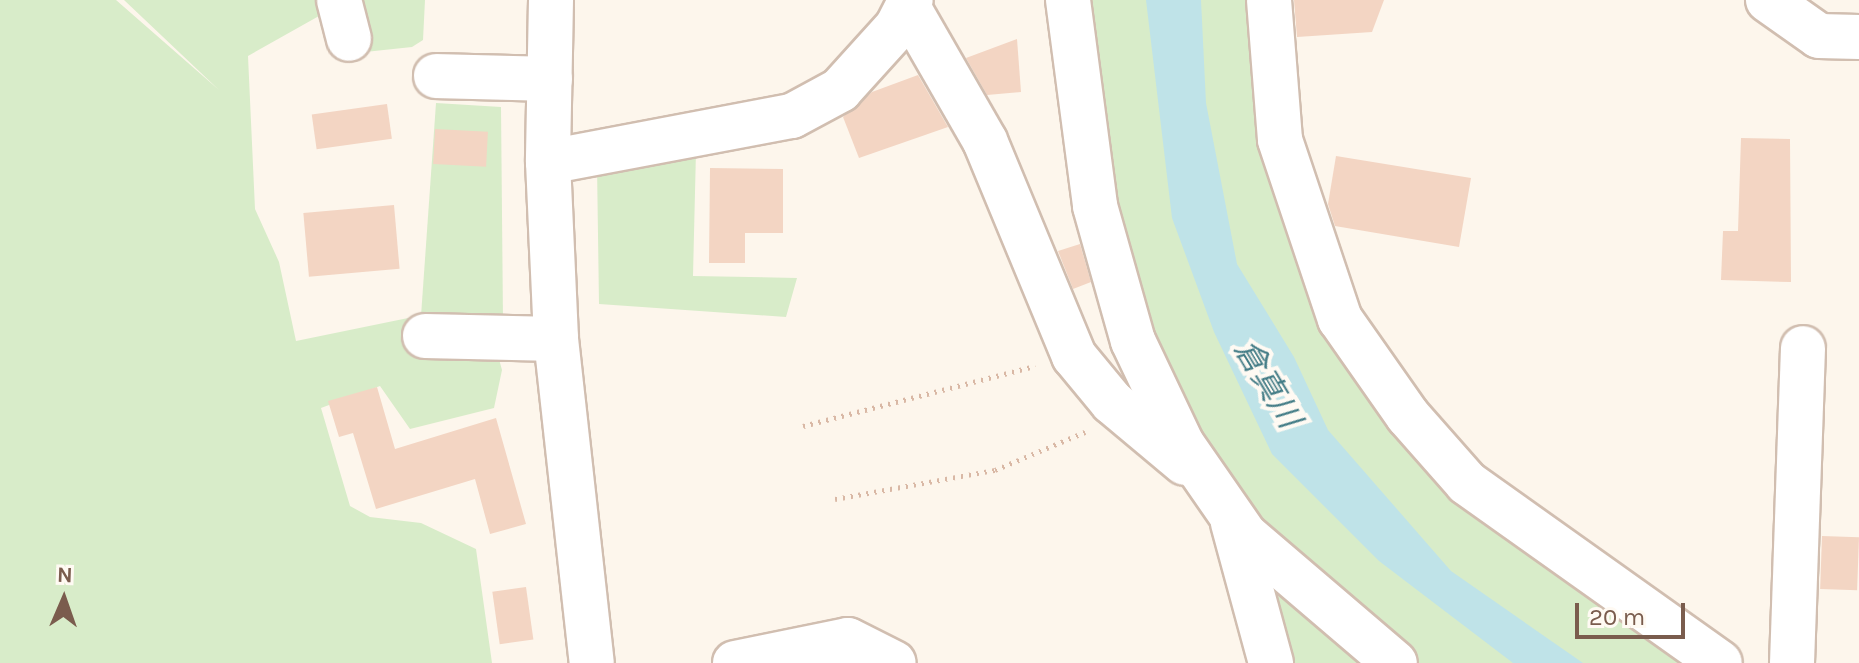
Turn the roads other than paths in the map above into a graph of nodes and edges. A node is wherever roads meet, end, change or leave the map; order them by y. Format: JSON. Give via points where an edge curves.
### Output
{"nodes":[{"id":1,"x":551,"y":0,"type":"edge"},
{"id":2,"x":1068,"y":0,"type":"edge"},
{"id":3,"x":1269,"y":0,"type":"edge"},
{"id":4,"x":1768,"y":0,"type":"edge"},
{"id":5,"x":910,"y":4,"type":"edge"},
{"id":6,"x":1859,"y":37,"type":"edge"},
{"id":7,"x":436,"y":76,"type":"dead end"},
{"id":8,"x":550,"y":79,"type":"junction"},
{"id":9,"x":548,"y":162,"type":"junction"},
{"id":10,"x":425,"y":336,"type":"dead end"},
{"id":11,"x":556,"y":339,"type":"junction"},
{"id":12,"x":1803,"y":348,"type":"dead end"},
{"id":13,"x":1219,"y":498,"type":"junction"},
{"id":14,"x":592,"y":663,"type":"edge"},
{"id":15,"x":735,"y":663,"type":"edge"},
{"id":16,"x":894,"y":663,"type":"edge"},
{"id":17,"x":1271,"y":663,"type":"edge"},
{"id":18,"x":1395,"y":663,"type":"edge"},
{"id":19,"x":1720,"y":663,"type":"edge"},
{"id":20,"x":1792,"y":663,"type":"edge"}],
"edges":[{"from":1,"to":8,"type":"street"},
{"from":2,"to":13,"type":"street","via":[[1095,206],[1129,326],[1182,444]]},
{"from":3,"to":19,"type":"street","via":[[1280,140],[1340,319],[1408,416],[1467,483]]},
{"from":4,"to":6,"type":"street","via":[[1819,36]]},
{"from":5,"to":9,"type":"street","via":[[840,90],[792,116]]},
{"from":5,"to":13,"type":"street","via":[[985,141],[1074,356],[1126,414]]},
{"from":7,"to":8,"type":"street"},
{"from":8,"to":9,"type":"street"},
{"from":9,"to":11,"type":"street"},
{"from":10,"to":11,"type":"street"},
{"from":11,"to":14,"type":"street"},
{"from":12,"to":20,"type":"street"},
{"from":13,"to":17,"type":"street"},
{"from":13,"to":18,"type":"street","via":[[1245,535]]},
{"from":15,"to":16,"type":"street","via":[[848,640]]}]}
